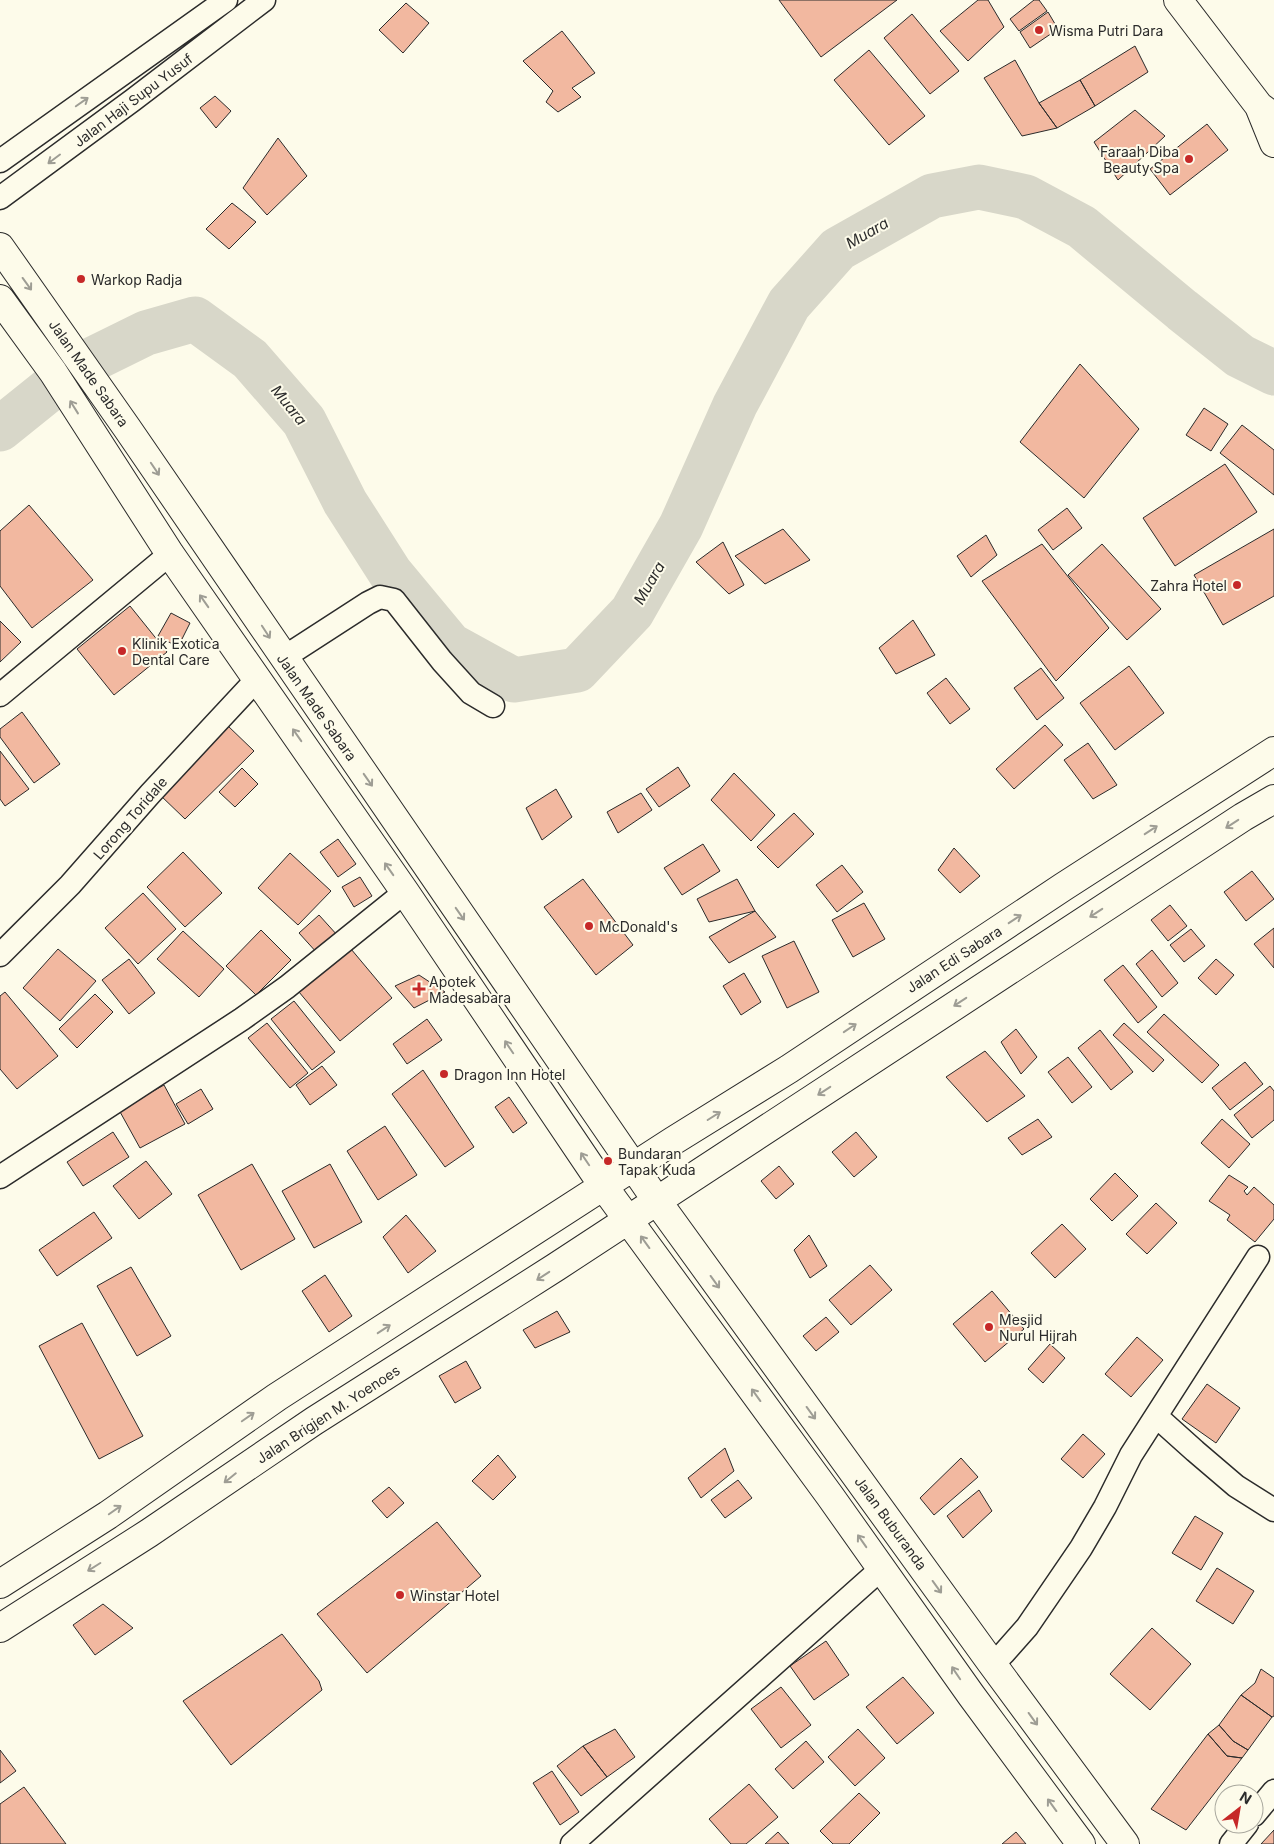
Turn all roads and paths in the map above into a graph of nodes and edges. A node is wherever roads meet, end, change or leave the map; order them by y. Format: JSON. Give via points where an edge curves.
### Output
{"nodes":[{"id":1,"x":264,"y":0,"type":"edge"},
{"id":2,"x":1178,"y":0,"type":"edge"},
{"id":3,"x":219,"y":2,"type":"edge"},
{"id":4,"x":232,"y":24,"type":"junction"},
{"id":5,"x":1266,"y":112,"type":"edge"},
{"id":6,"x":1274,"y":143,"type":"edge"},
{"id":7,"x":0,"y":161,"type":"edge"},
{"id":8,"x":0,"y":198,"type":"edge"},
{"id":9,"x":0,"y":247,"type":"edge"},
{"id":10,"x":0,"y":299,"type":"edge"},
{"id":11,"x":170,"y":554,"type":"junction"},
{"id":12,"x":283,"y":658,"type":"junction"},
{"id":13,"x":258,"y":678,"type":"junction"},
{"id":14,"x":0,"y":695,"type":"edge"},
{"id":15,"x":493,"y":706,"type":"dead end"},
{"id":16,"x":1274,"y":751,"type":"edge"},
{"id":17,"x":1274,"y":799,"type":"edge"},
{"id":18,"x":405,"y":892,"type":"junction"},
{"id":19,"x":0,"y":956,"type":"edge"},
{"id":20,"x":634,"y":1168,"type":"junction"},
{"id":21,"x":0,"y":1177,"type":"edge"},
{"id":22,"x":604,"y":1187,"type":"junction"},
{"id":23,"x":657,"y":1201,"type":"junction"},
{"id":24,"x":628,"y":1220,"type":"junction"},
{"id":25,"x":1258,"y":1257,"type":"dead end"},
{"id":26,"x":1156,"y":1416,"type":"junction"},
{"id":27,"x":1274,"y":1510,"type":"edge"},
{"id":28,"x":881,"y":1569,"type":"junction"},
{"id":29,"x":0,"y":1584,"type":"edge"},
{"id":30,"x":0,"y":1628,"type":"edge"},
{"id":31,"x":993,"y":1664,"type":"junction"},
{"id":32,"x":1274,"y":1792,"type":"edge"},
{"id":33,"x":1264,"y":1804,"type":"edge"},
{"id":34,"x":1239,"y":1834,"type":"edge"},
{"id":35,"x":572,"y":1844,"type":"edge"},
{"id":36,"x":1081,"y":1844,"type":"edge"},
{"id":37,"x":1125,"y":1844,"type":"edge"},
{"id":38,"x":1231,"y":1844,"type":"edge"}],
"edges":[{"from":1,"to":4,"type":"street","name":"Jalan Haji Supu Yusuf"},
{"from":2,"to":5,"type":"street"},
{"from":3,"to":4,"type":"street"},
{"from":7,"to":3,"type":"street","name":"Jalan Haji Supu Yusuf","one_way":true},
{"from":4,"to":8,"type":"street","name":"Jalan Haji Supu Yusuf","one_way":true},
{"from":5,"to":6,"type":"street"},
{"from":9,"to":12,"type":"street","name":"Jalan Made Sabara","one_way":true},
{"from":11,"to":10,"type":"street","one_way":true,"via":[[53,372]]},
{"from":13,"to":11,"type":"street","one_way":true},
{"from":11,"to":14,"type":"street"},
{"from":12,"to":15,"type":"street","via":[[368,603],[380,597],[394,600],[471,693]]},
{"from":12,"to":20,"type":"street","name":"Jalan Made Sabara","one_way":true},
{"from":18,"to":13,"type":"street","one_way":true},
{"from":13,"to":19,"type":"street","name":"Lorong Toridale","via":[[70,885]]},
{"from":20,"to":16,"type":"street","name":"Jalan Edi Sabara","one_way":true},
{"from":17,"to":23,"type":"street","one_way":true},
{"from":18,"to":21,"type":"street","via":[[242,1019]]},
{"from":22,"to":18,"type":"street","one_way":true},
{"from":20,"to":22,"type":"street","name":"Jalan Edi Sabara"},
{"from":20,"to":23,"type":"street","name":"Jalan Made Sabara"},
{"from":22,"to":24,"type":"street"},
{"from":29,"to":22,"type":"street","one_way":true,"via":[[108,1515],[278,1397]]},
{"from":23,"to":24,"type":"street","name":"Jalan Brigjen M. Yoenoes"},
{"from":23,"to":31,"type":"street","name":"Jalan Buburanda","one_way":true},
{"from":28,"to":24,"type":"street","one_way":true},
{"from":24,"to":30,"type":"street","name":"Jalan Brigjen M. Yoenoes","one_way":true,"via":[[314,1421]]},
{"from":25,"to":26,"type":"street"},
{"from":26,"to":27,"type":"street","via":[[1236,1486]]},
{"from":26,"to":31,"type":"street","via":[[1081,1548],[1027,1627]]},
{"from":28,"to":35,"type":"street"},
{"from":36,"to":28,"type":"street","one_way":true},
{"from":31,"to":37,"type":"street","name":"Jalan Buburanda","one_way":true},
{"from":32,"to":33,"type":"street"},
{"from":34,"to":38,"type":"street"}]}
